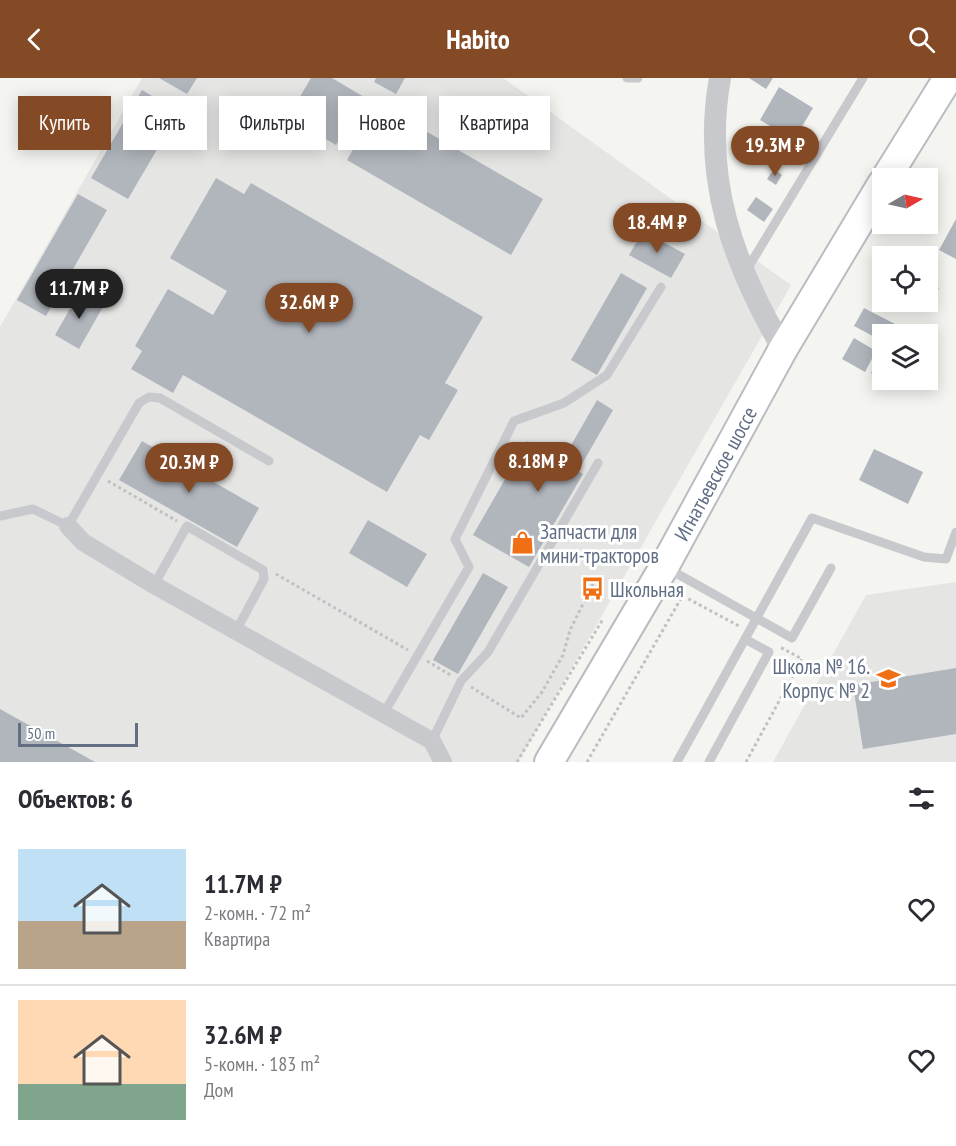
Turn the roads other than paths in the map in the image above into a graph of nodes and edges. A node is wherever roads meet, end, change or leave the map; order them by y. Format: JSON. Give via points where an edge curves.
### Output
{"nodes":[{"id":1,"x":627,"y":78,"type":"edge"},
{"id":2,"x":638,"y":78,"type":"edge"},
{"id":3,"x":863,"y":78,"type":"edge"},
{"id":4,"x":948,"y":78,"type":"edge"},
{"id":5,"x":715,"y":82,"type":"edge"},
{"id":6,"x":892,"y":168,"type":"edge"},
{"id":7,"x":872,"y":201,"type":"edge"},
{"id":8,"x":744,"y":274,"type":"junction"},
{"id":9,"x":661,"y":287,"type":"dead end"},
{"id":10,"x":783,"y":349,"type":"junction"},
{"id":11,"x":269,"y":461,"type":"dead end"},
{"id":12,"x":598,"y":463,"type":"dead end"},
{"id":13,"x":0,"y":516,"type":"edge"},
{"id":14,"x":68,"y":526,"type":"junction"},
{"id":15,"x":956,"y":532,"type":"edge"},
{"id":16,"x":951,"y":559,"type":"edge"},
{"id":17,"x":664,"y":567,"type":"junction"},
{"id":18,"x":831,"y":568,"type":"dead end"},
{"id":19,"x":154,"y":585,"type":"junction"},
{"id":20,"x":757,"y":618,"type":"junction"},
{"id":21,"x":236,"y":631,"type":"junction"},
{"id":22,"x":745,"y":639,"type":"junction"},
{"id":23,"x":384,"y":713,"type":"junction"},
{"id":24,"x":432,"y":741,"type":"junction"},
{"id":25,"x":443,"y":762,"type":"edge"},
{"id":26,"x":549,"y":762,"type":"edge"},
{"id":27,"x":677,"y":762,"type":"edge"},
{"id":28,"x":709,"y":762,"type":"edge"}],
"edges":[{"from":1,"to":2,"type":"lane"},
{"from":3,"to":8,"type":"lane"},
{"from":4,"to":6,"type":"main road"},
{"from":5,"to":8,"type":"street","via":[[718,185],[726,226]]},
{"from":7,"to":10,"type":"main road","name":"Игнатьевское шоссе"},
{"from":8,"to":10,"type":"street"},
{"from":9,"to":23,"type":"lane","via":[[607,375],[564,403],[514,421],[455,539],[469,567]]},
{"from":10,"to":17,"type":"main road","name":"Игнатьевское шоссе"},
{"from":11,"to":14,"type":"lane","via":[[160,398],[149,397],[139,403]]},
{"from":12,"to":24,"type":"lane","via":[[488,651],[461,681]]},
{"from":13,"to":14,"type":"lane","via":[[33,509]]},
{"from":14,"to":19,"type":"street","via":[[83,543]]},
{"from":15,"to":16,"type":"lane"},
{"from":16,"to":20,"type":"lane","via":[[924,556],[812,518]]},
{"from":17,"to":20,"type":"lane"},
{"from":17,"to":26,"type":"main road","name":"Игнатьевское шоссе"},
{"from":18,"to":20,"type":"lane","via":[[792,638]]},
{"from":19,"to":21,"type":"street"},
{"from":19,"to":21,"type":"lane","via":[[187,526],[263,570],[264,579]]},
{"from":20,"to":22,"type":"lane"},
{"from":21,"to":23,"type":"street"},
{"from":22,"to":27,"type":"lane"},
{"from":22,"to":28,"type":"lane","via":[[769,652]]},
{"from":23,"to":24,"type":"street"},
{"from":24,"to":25,"type":"street"}]}
